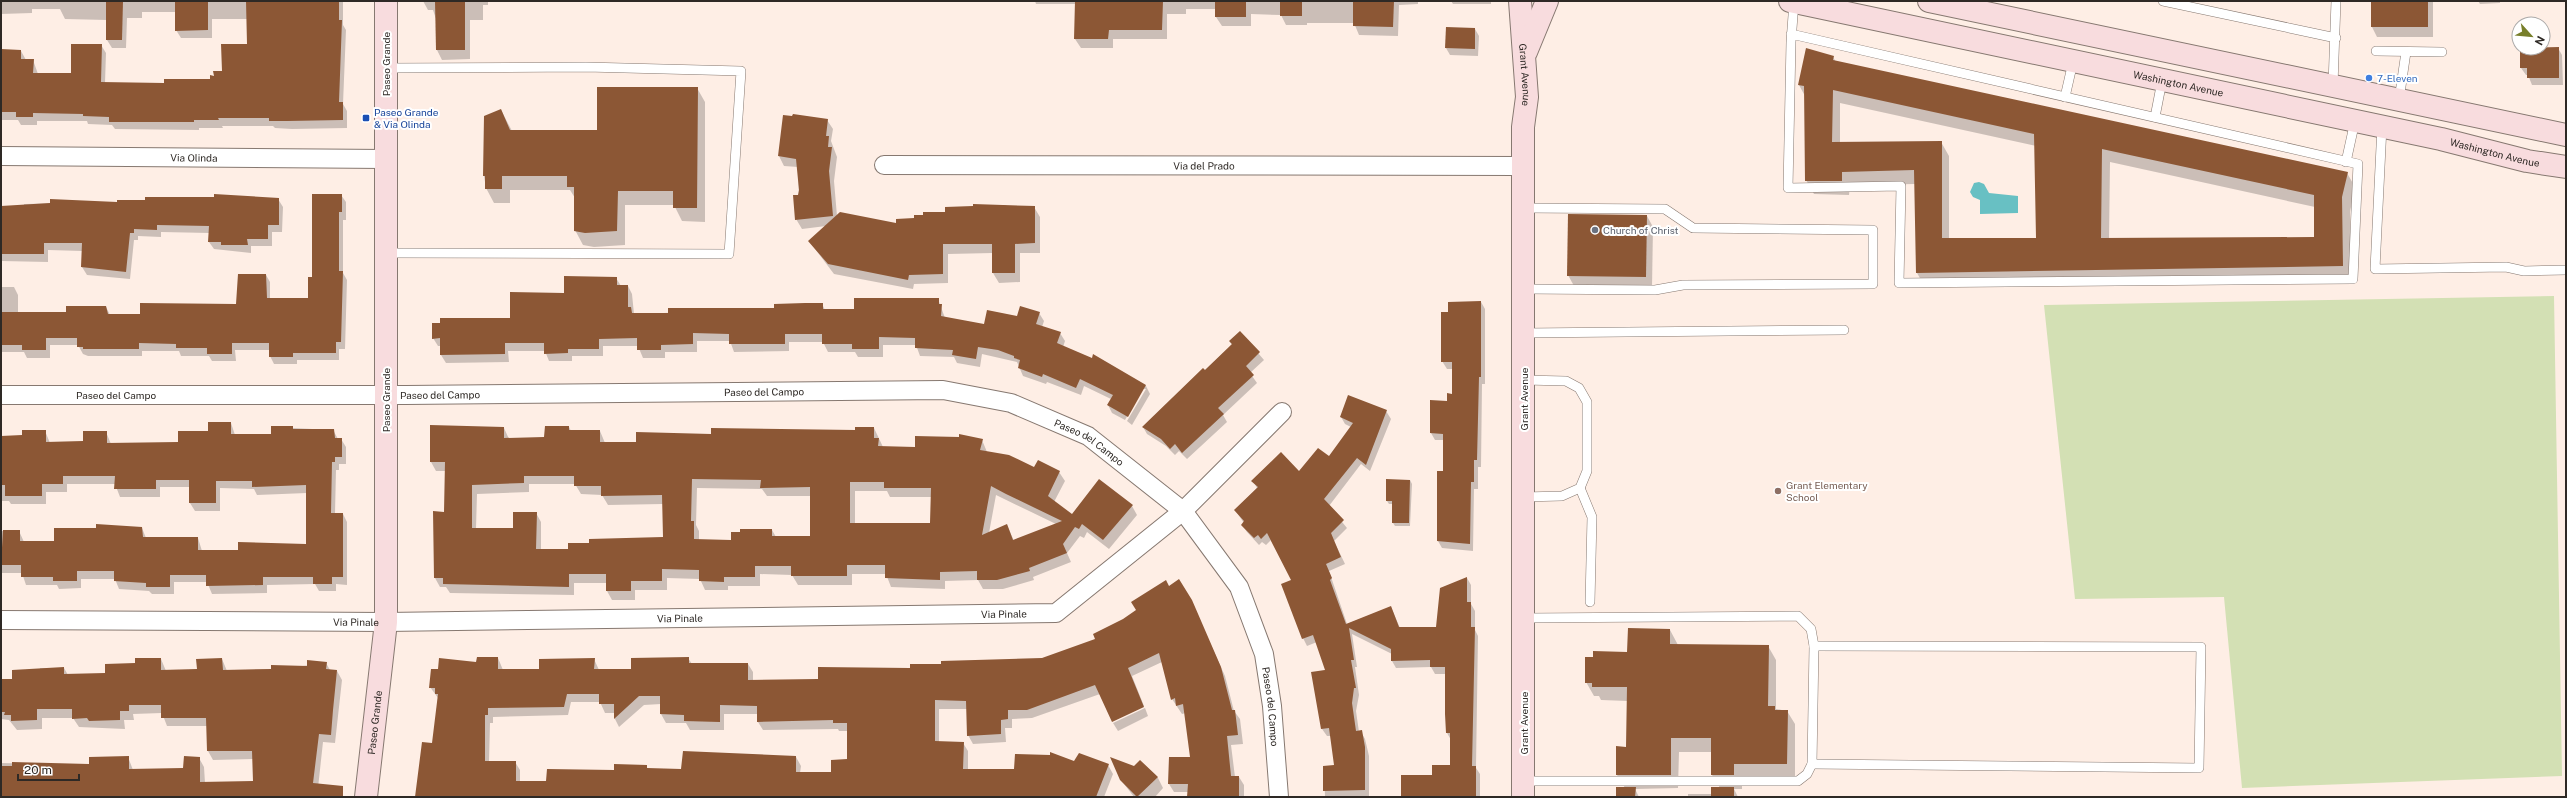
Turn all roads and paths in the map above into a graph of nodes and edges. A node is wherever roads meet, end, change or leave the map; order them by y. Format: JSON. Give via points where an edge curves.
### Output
{"nodes":[{"id":1,"x":386,"y":1,"type":"edge"},
{"id":2,"x":1520,"y":1,"type":"edge"},
{"id":3,"x":1547,"y":1,"type":"edge"},
{"id":4,"x":1793,"y":1,"type":"edge"},
{"id":5,"x":1929,"y":1,"type":"edge"},
{"id":6,"x":2162,"y":1,"type":"edge"},
{"id":7,"x":2336,"y":1,"type":"edge"},
{"id":8,"x":1972,"y":5,"type":"edge"},
{"id":9,"x":1791,"y":34,"type":"junction"},
{"id":10,"x":2336,"y":38,"type":"junction"},
{"id":11,"x":2376,"y":51,"type":"dead end"},
{"id":12,"x":2406,"y":52,"type":"junction"},
{"id":13,"x":2442,"y":52,"type":"dead end"},
{"id":14,"x":1525,"y":55,"type":"junction"},
{"id":15,"x":2073,"y":62,"type":"junction"},
{"id":16,"x":386,"y":68,"type":"junction"},
{"id":17,"x":2162,"y":80,"type":"junction"},
{"id":18,"x":2333,"y":85,"type":"junction"},
{"id":19,"x":2065,"y":97,"type":"junction"},
{"id":20,"x":2399,"y":100,"type":"junction"},
{"id":21,"x":2155,"y":117,"type":"junction"},
{"id":22,"x":2355,"y":121,"type":"junction"},
{"id":23,"x":2382,"y":126,"type":"junction"},
{"id":24,"x":2566,"y":135,"type":"edge"},
{"id":25,"x":1,"y":156,"type":"edge"},
{"id":26,"x":386,"y":159,"type":"junction"},
{"id":27,"x":2346,"y":162,"type":"junction"},
{"id":28,"x":884,"y":165,"type":"dead end"},
{"id":29,"x":1524,"y":166,"type":"junction"},
{"id":30,"x":2566,"y":167,"type":"edge"},
{"id":31,"x":1524,"y":208,"type":"junction"},
{"id":32,"x":386,"y":253,"type":"junction"},
{"id":33,"x":2566,"y":270,"type":"edge"},
{"id":34,"x":1524,"y":289,"type":"junction"},
{"id":35,"x":1844,"y":330,"type":"dead end"},
{"id":36,"x":1524,"y":333,"type":"junction"},
{"id":37,"x":1524,"y":380,"type":"junction"},
{"id":38,"x":1,"y":395,"type":"edge"},
{"id":39,"x":386,"y":395,"type":"junction"},
{"id":40,"x":1282,"y":412,"type":"dead end"},
{"id":41,"x":1580,"y":488,"type":"junction"},
{"id":42,"x":1524,"y":497,"type":"junction"},
{"id":43,"x":1183,"y":511,"type":"junction"},
{"id":44,"x":1590,"y":602,"type":"dead end"},
{"id":45,"x":1524,"y":618,"type":"junction"},
{"id":46,"x":1,"y":620,"type":"edge"},
{"id":47,"x":386,"y":622,"type":"junction"},
{"id":48,"x":1814,"y":646,"type":"junction"},
{"id":49,"x":1812,"y":764,"type":"junction"},
{"id":50,"x":1523,"y":789,"type":"edge"},
{"id":51,"x":366,"y":797,"type":"edge"},
{"id":52,"x":1279,"y":797,"type":"edge"}],
"edges":[{"from":1,"to":16,"type":"main road","name":"Paseo Grande"},
{"from":2,"to":14,"type":"main road","name":"Grant Avenue"},
{"from":3,"to":14,"type":"main road"},
{"from":4,"to":9,"type":"lane"},
{"from":4,"to":15,"type":"main road","name":"Washington Avenue"},
{"from":5,"to":8,"type":"main road"},
{"from":6,"to":10,"type":"lane"},
{"from":7,"to":10,"type":"lane"},
{"from":8,"to":18,"type":"main road"},
{"from":9,"to":19,"type":"lane"},
{"from":9,"to":27,"type":"lane","via":[[1788,188],[1901,186],[1899,282],[2353,279],[2358,164]]},
{"from":10,"to":18,"type":"lane"},
{"from":11,"to":12,"type":"lane"},
{"from":12,"to":13,"type":"lane"},
{"from":12,"to":20,"type":"lane"},
{"from":14,"to":29,"type":"main road","name":"Grant Avenue","via":[[1527,97],[1523,127]]},
{"from":15,"to":17,"type":"main road","name":"Washington Avenue"},
{"from":15,"to":19,"type":"lane"},
{"from":16,"to":26,"type":"main road","name":"Paseo Grande"},
{"from":16,"to":32,"type":"lane","via":[[586,67],[741,71],[729,254]]},
{"from":17,"to":21,"type":"lane"},
{"from":17,"to":22,"type":"main road","name":"Washington Avenue"},
{"from":18,"to":20,"type":"main road"},
{"from":19,"to":21,"type":"lane"},
{"from":20,"to":24,"type":"main road"},
{"from":21,"to":27,"type":"lane"},
{"from":22,"to":23,"type":"main road","name":"Washington Avenue"},
{"from":22,"to":27,"type":"lane"},
{"from":23,"to":30,"type":"main road","name":"Washington Avenue","via":[[2527,161]]},
{"from":23,"to":33,"type":"lane","via":[[2375,269],[2506,267],[2524,272]]},
{"from":25,"to":26,"type":"street","name":"Via Olinda"},
{"from":26,"to":32,"type":"main road","name":"Paseo Grande"},
{"from":28,"to":29,"type":"street","name":"Via del Prado"},
{"from":29,"to":31,"type":"main road","name":"Grant Avenue"},
{"from":31,"to":34,"type":"main road","name":"Grant Avenue"},
{"from":31,"to":34,"type":"lane","via":[[1665,210],[1693,228],[1873,230],[1873,284],[1683,285],[1655,290]]},
{"from":32,"to":39,"type":"main road","name":"Paseo Grande"},
{"from":34,"to":36,"type":"main road","name":"Grant Avenue"},
{"from":35,"to":36,"type":"lane"},
{"from":36,"to":37,"type":"main road","name":"Grant Avenue"},
{"from":37,"to":41,"type":"lane","via":[[1566,381],[1579,388],[1587,402],[1588,471]]},
{"from":37,"to":42,"type":"main road","name":"Grant Avenue"},
{"from":38,"to":39,"type":"street","name":"Paseo del Campo"},
{"from":39,"to":43,"type":"street","name":"Paseo del Campo","via":[[943,390],[1011,403],[1088,436]]},
{"from":39,"to":47,"type":"main road","name":"Paseo Grande"},
{"from":40,"to":43,"type":"street","name":"Via Pinale"},
{"from":41,"to":42,"type":"lane","via":[[1562,496]]},
{"from":41,"to":44,"type":"lane","via":[[1592,517]]},
{"from":42,"to":45,"type":"main road","name":"Grant Avenue"},
{"from":43,"to":47,"type":"street","name":"Via Pinale","via":[[1056,613]]},
{"from":43,"to":52,"type":"street","name":"Paseo del Campo","via":[[1239,587],[1264,654],[1272,706]]},
{"from":45,"to":48,"type":"lane","via":[[1798,616],[1811,629]]},
{"from":45,"to":50,"type":"main road","name":"Grant Avenue"},
{"from":46,"to":47,"type":"street","name":"Via Pinale"},
{"from":47,"to":51,"type":"main road","name":"Paseo Grande"},
{"from":48,"to":49,"type":"lane"},
{"from":48,"to":49,"type":"lane","via":[[2201,647],[2199,768]]},
{"from":49,"to":50,"type":"lane","via":[[1807,774],[1798,781]]}]}
